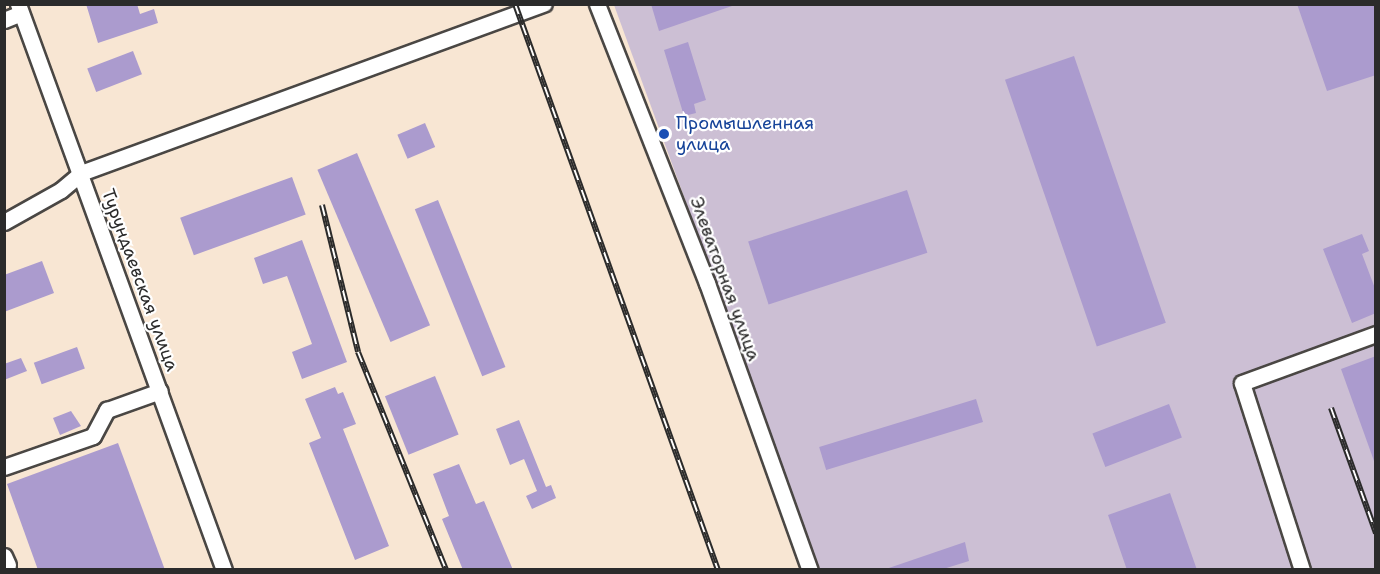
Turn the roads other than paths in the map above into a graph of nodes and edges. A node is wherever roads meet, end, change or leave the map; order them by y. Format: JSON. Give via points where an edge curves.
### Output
{"nodes":[{"id":1,"x":544,"y":4,"type":"edge"},
{"id":2,"x":597,"y":4,"type":"edge"},
{"id":3,"x":19,"y":9,"type":"edge"},
{"id":4,"x":4,"y":20,"type":"edge"},
{"id":5,"x":81,"y":173,"type":"junction"},
{"id":6,"x":4,"y":222,"type":"edge"},
{"id":7,"x":1376,"y":333,"type":"edge"},
{"id":8,"x":159,"y":391,"type":"junction"},
{"id":9,"x":4,"y":467,"type":"edge"},
{"id":10,"x":224,"y":570,"type":"edge"},
{"id":11,"x":810,"y":570,"type":"edge"},
{"id":12,"x":1302,"y":570,"type":"edge"}],
"edges":[{"from":1,"to":5,"type":"street"},
{"from":2,"to":11,"type":"street","name":"Элеваторная улица","via":[[703,272]]},
{"from":3,"to":4,"type":"street"},
{"from":3,"to":5,"type":"street","name":"Турундаевская улица"},
{"from":5,"to":6,"type":"street","via":[[61,190]]},
{"from":5,"to":8,"type":"street","name":"Турундаевская улица"},
{"from":7,"to":12,"type":"street","via":[[1242,383]]},
{"from":8,"to":9,"type":"street","via":[[106,410],[93,436]]},
{"from":8,"to":10,"type":"street","name":"Турундаевская улица"}]}
